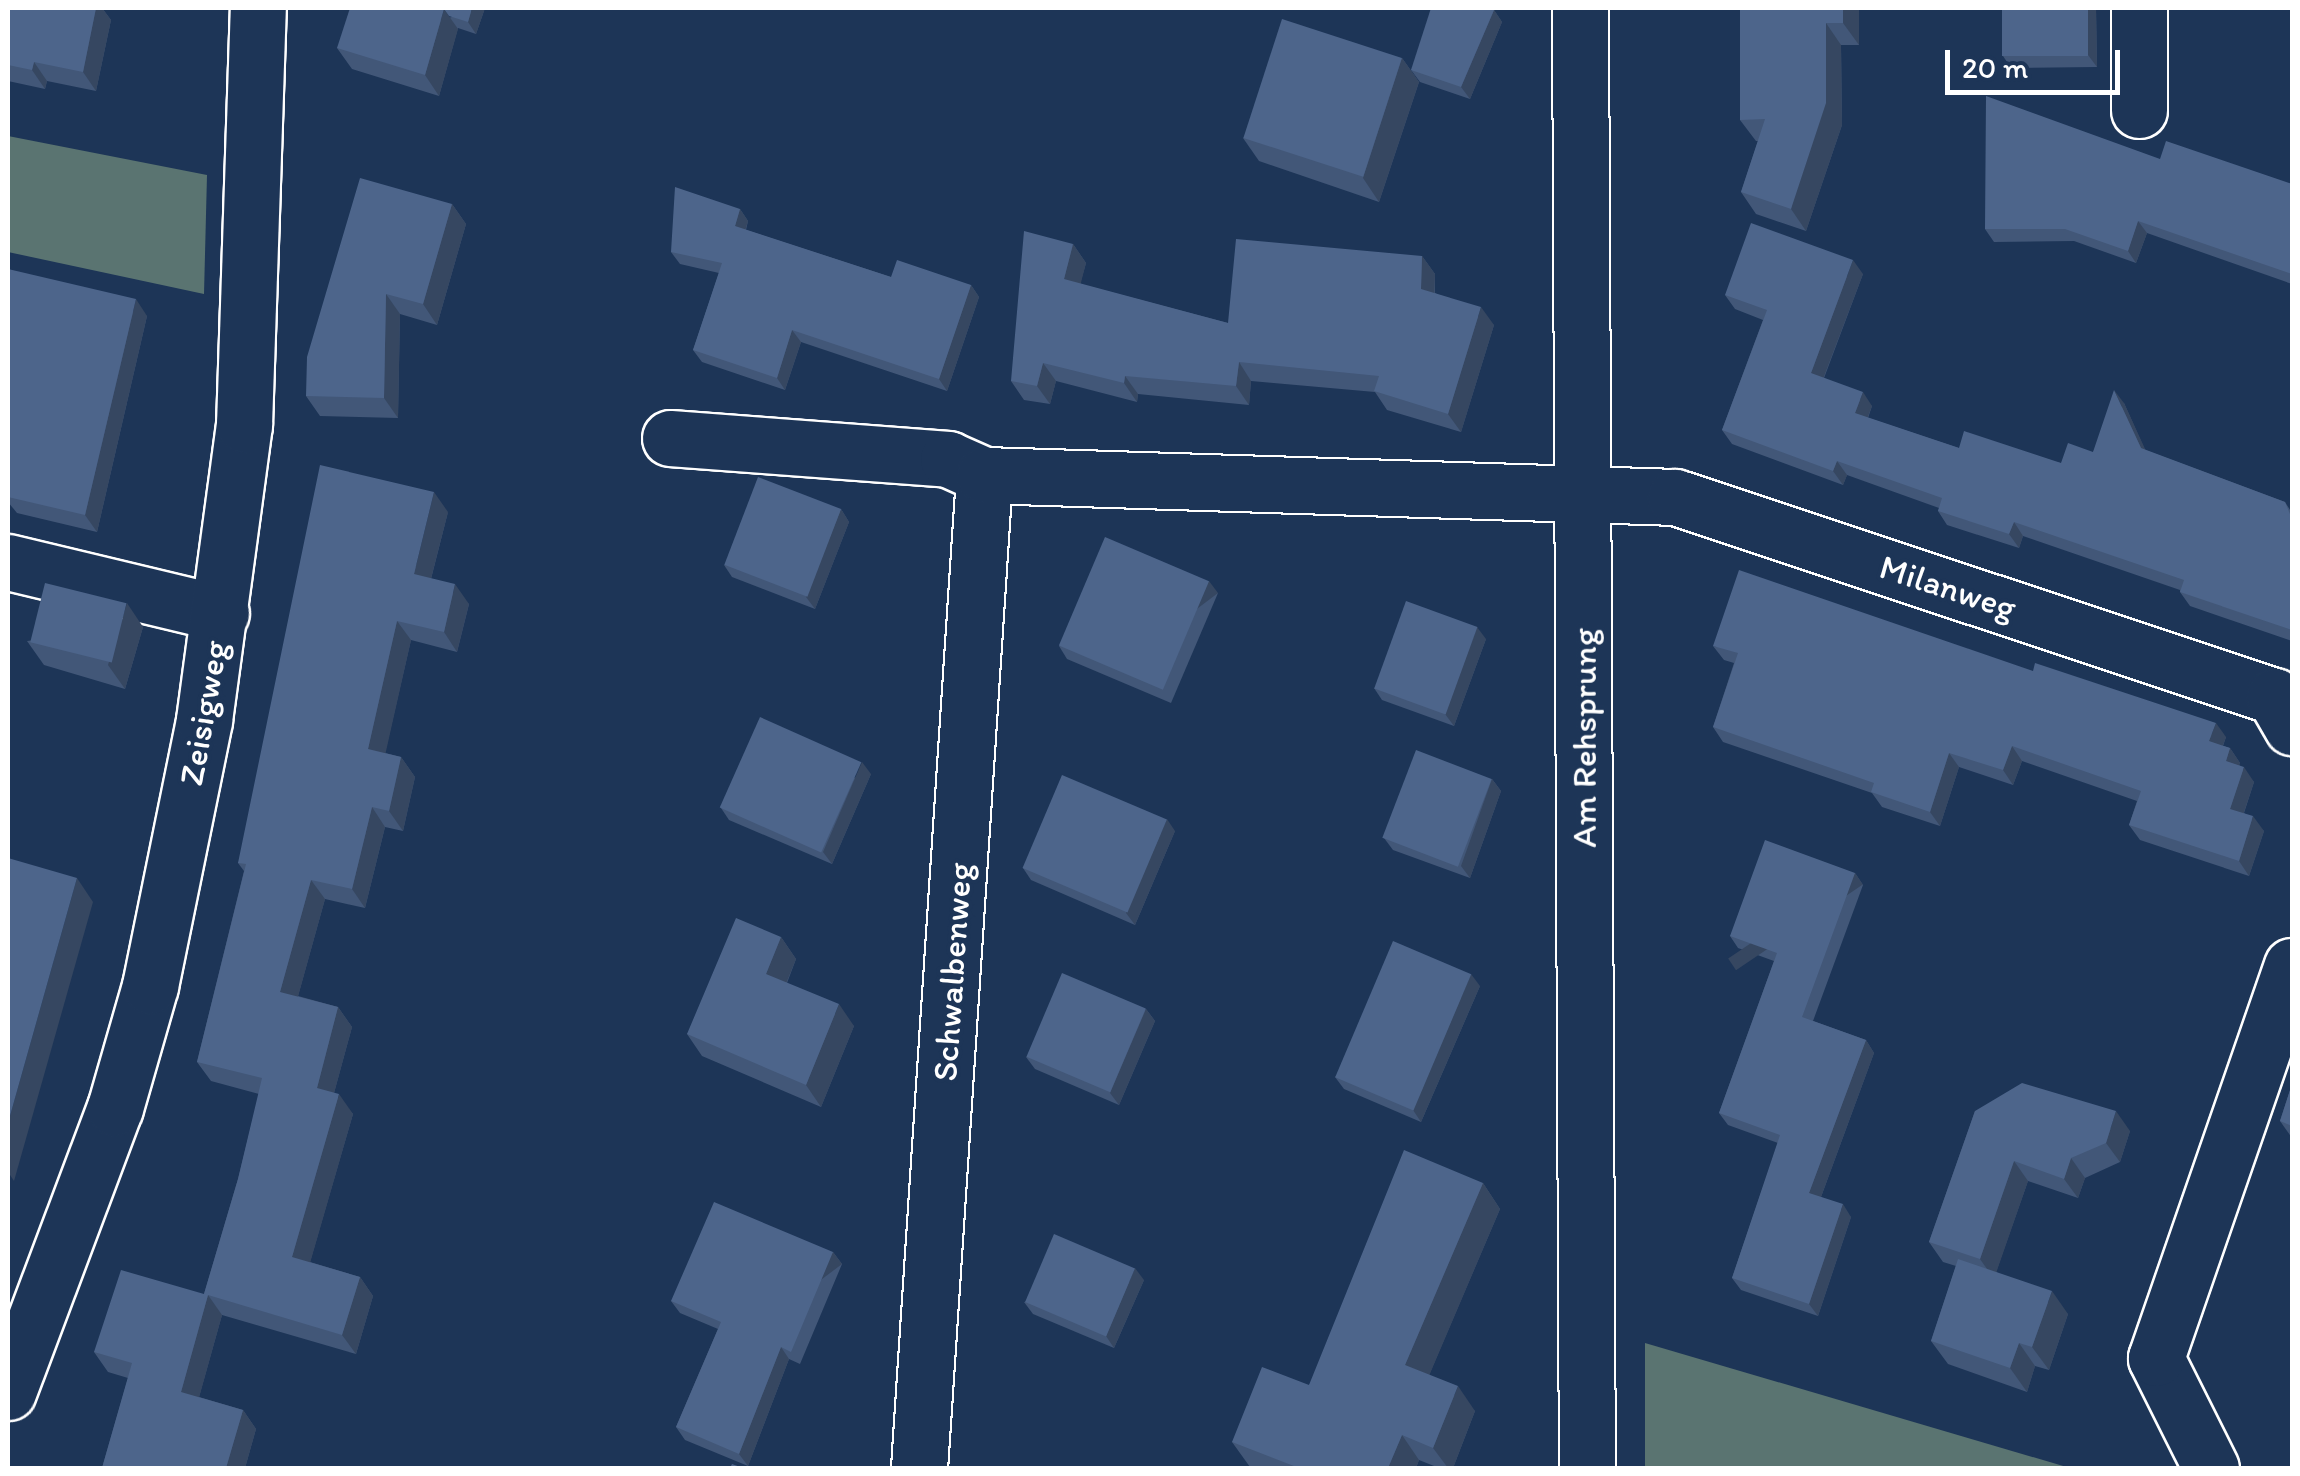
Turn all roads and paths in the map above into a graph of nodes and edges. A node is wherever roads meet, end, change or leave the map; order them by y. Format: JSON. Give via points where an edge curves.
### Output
{"nodes":[{"id":1,"x":258,"y":8,"type":"edge"},
{"id":2,"x":1580,"y":8,"type":"edge"},
{"id":3,"x":2139,"y":8,"type":"edge"},
{"id":4,"x":2139,"y":110,"type":"dead end"},
{"id":5,"x":670,"y":438,"type":"dead end"},
{"id":6,"x":984,"y":475,"type":"junction"},
{"id":7,"x":1583,"y":489,"type":"junction"},
{"id":8,"x":8,"y":562,"type":"edge"},
{"id":9,"x":221,"y":613,"type":"junction"},
{"id":10,"x":2292,"y":727,"type":"edge"},
{"id":11,"x":2292,"y":966,"type":"edge"},
{"id":12,"x":8,"y":1392,"type":"edge"},
{"id":13,"x":919,"y":1468,"type":"edge"},
{"id":14,"x":1587,"y":1468,"type":"edge"},
{"id":15,"x":2211,"y":1468,"type":"edge"}],
"edges":[{"from":1,"to":9,"type":"street","name":"Zeisigweg","via":[[244,425]]},
{"from":2,"to":7,"type":"street","name":"Am Rehsprung"},
{"from":3,"to":4,"type":"street"},
{"from":5,"to":6,"type":"street","via":[[948,459]]},
{"from":6,"to":7,"type":"street"},
{"from":6,"to":13,"type":"street","name":"Schwalbenweg"},
{"from":7,"to":10,"type":"street","name":"Milanweg","via":[[1676,497],[2274,696]]},
{"from":7,"to":14,"type":"street","name":"Am Rehsprung"},
{"from":8,"to":9,"type":"street"},
{"from":9,"to":12,"type":"street","name":"Zeisigweg","via":[[150,986],[50,1292]]},
{"from":11,"to":15,"type":"street","via":[[2156,1358]]}]}
